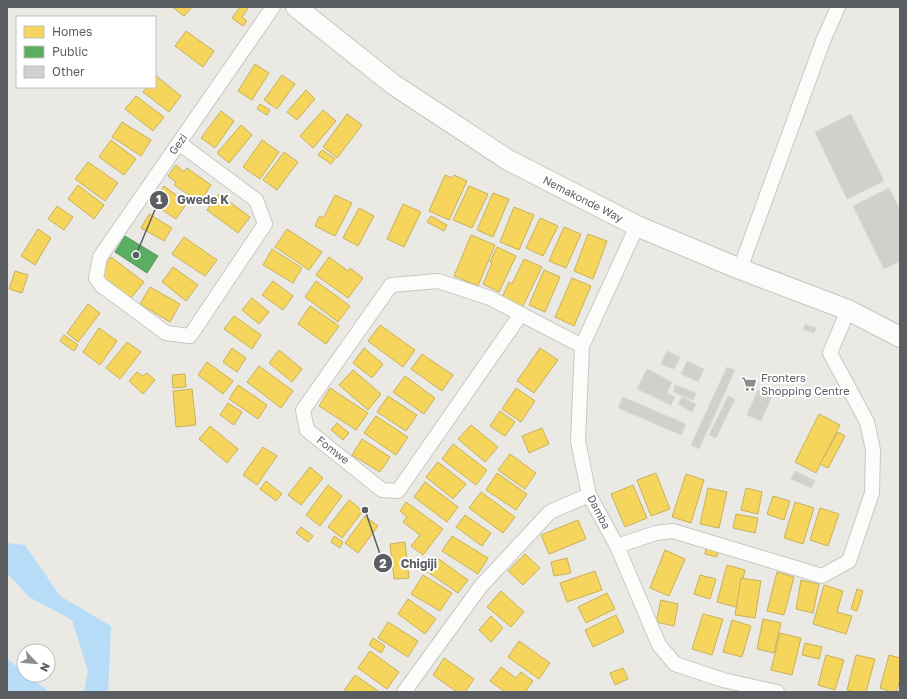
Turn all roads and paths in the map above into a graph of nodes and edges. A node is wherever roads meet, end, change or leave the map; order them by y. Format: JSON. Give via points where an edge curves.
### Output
{"nodes":[{"id":1,"x":273,"y":7,"type":"edge"},
{"id":2,"x":296,"y":7,"type":"edge"},
{"id":3,"x":838,"y":7,"type":"edge"},
{"id":4,"x":179,"y":143,"type":"junction"},
{"id":5,"x":636,"y":226,"type":"junction"},
{"id":6,"x":740,"y":269,"type":"junction"},
{"id":7,"x":848,"y":310,"type":"junction"},
{"id":8,"x":521,"y":314,"type":"junction"},
{"id":9,"x":900,"y":337,"type":"edge"},
{"id":10,"x":582,"y":346,"type":"junction"},
{"id":11,"x":589,"y":495,"type":"junction"},
{"id":12,"x":617,"y":546,"type":"junction"},
{"id":13,"x":723,"y":686,"type":"edge"},
{"id":14,"x":404,"y":692,"type":"edge"},
{"id":15,"x":777,"y":692,"type":"edge"}],
"edges":[{"from":1,"to":4,"type":"street","name":"Gezi"},
{"from":2,"to":5,"type":"street","name":"Nemakonde Way","via":[[394,85],[508,160]]},
{"from":3,"to":6,"type":"street","via":[[822,41]]},
{"from":4,"to":4,"type":"street","name":"Gezi","via":[[100,257],[96,278],[101,285],[166,333],[190,336],[265,224],[256,200]]},
{"from":5,"to":6,"type":"street","name":"Nemakonde Way"},
{"from":5,"to":10,"type":"street","name":"Damba"},
{"from":6,"to":7,"type":"street","name":"Nemakonde Way"},
{"from":7,"to":9,"type":"street","name":"Nemakonde Way"},
{"from":7,"to":12,"type":"street","via":[[830,353],[867,422],[873,450],[872,493],[849,561],[822,576],[673,530]]},
{"from":8,"to":8,"type":"street","name":"Fomwe","via":[[490,298],[438,281],[391,285],[304,410],[307,430],[382,490],[398,491]]},
{"from":8,"to":10,"type":"street","name":"Fomwe"},
{"from":10,"to":11,"type":"street","name":"Damba","via":[[578,441]]},
{"from":11,"to":12,"type":"street","name":"Damba"},
{"from":11,"to":14,"type":"street","via":[[550,512],[481,586]]},
{"from":12,"to":13,"type":"street","name":"Damba","via":[[659,645],[675,664]]},
{"from":13,"to":15,"type":"street","name":"Damba"}]}
